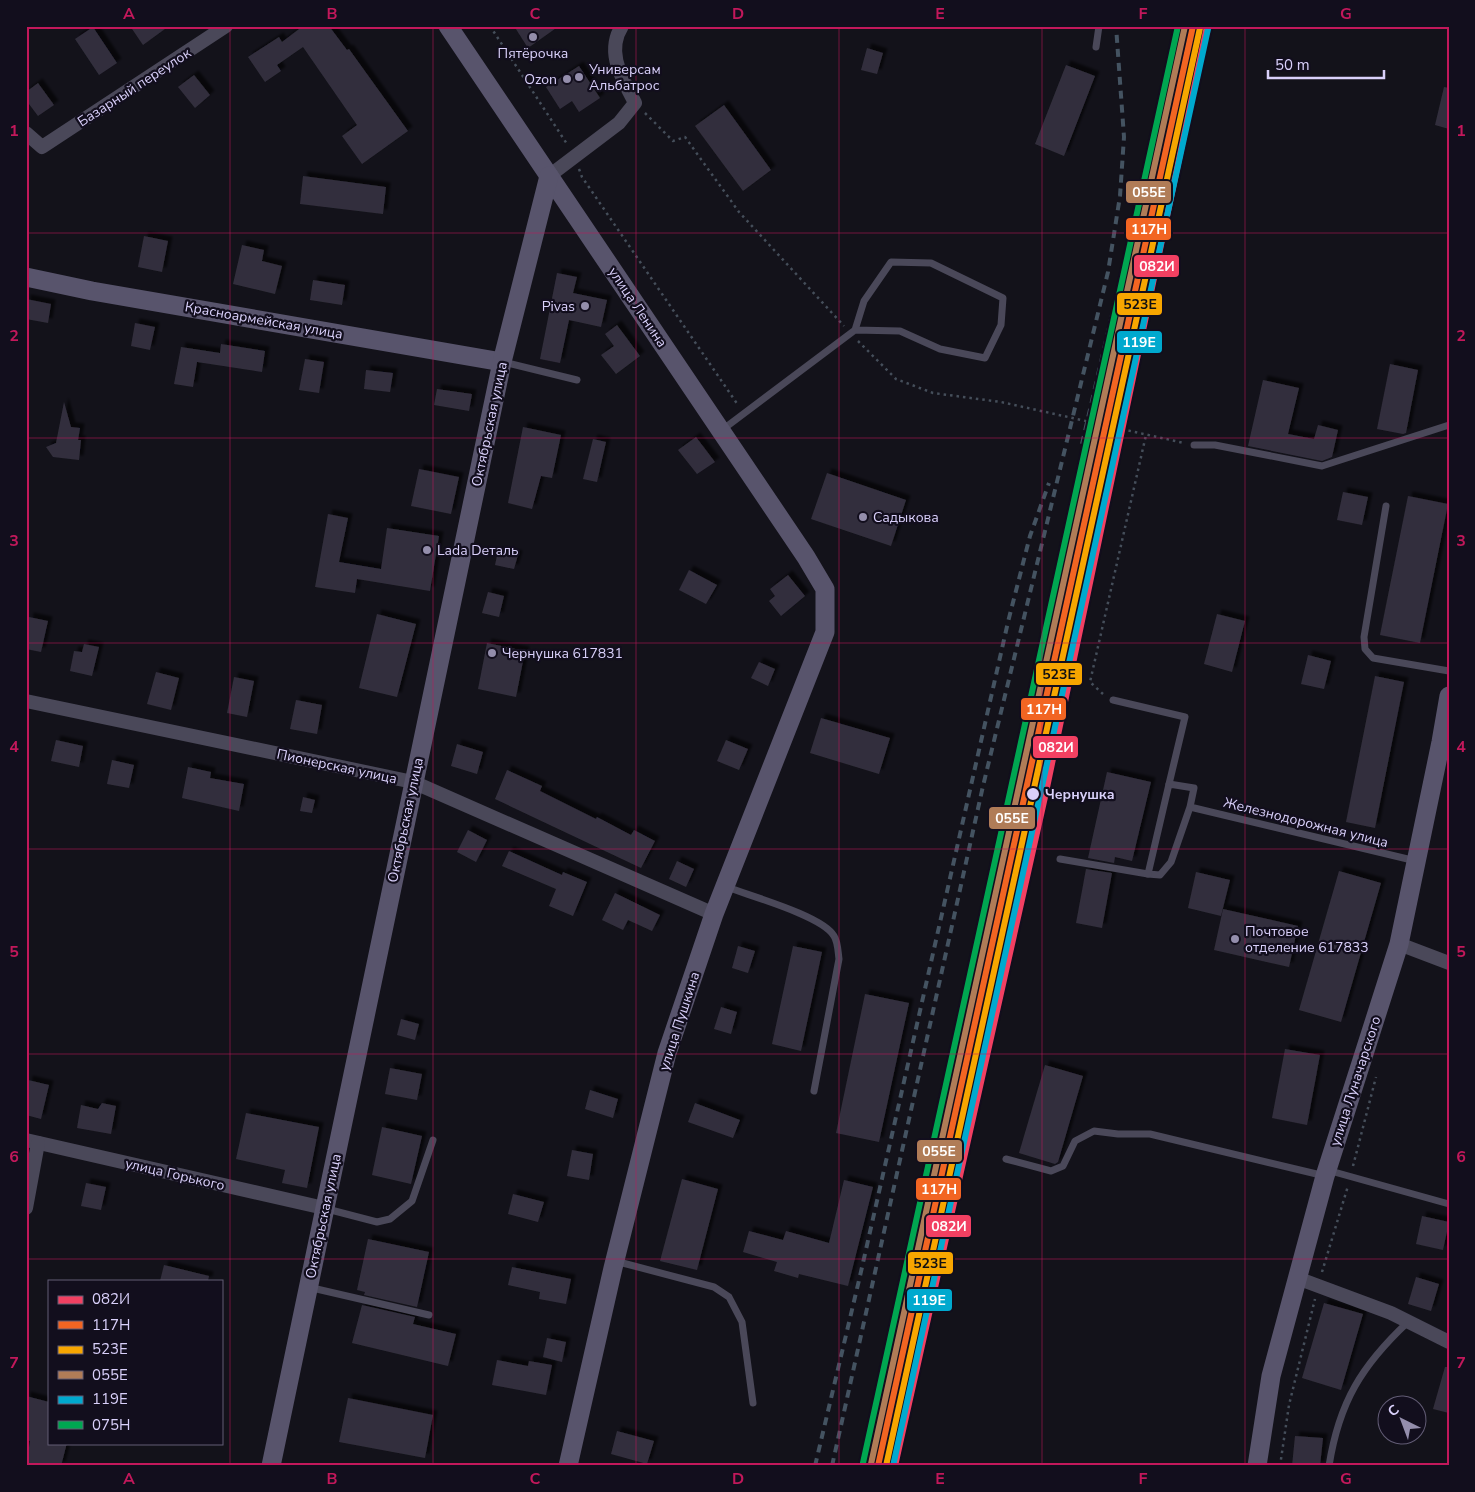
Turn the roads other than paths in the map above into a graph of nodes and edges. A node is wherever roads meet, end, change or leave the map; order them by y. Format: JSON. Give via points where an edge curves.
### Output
{"nodes":[{"id":1,"x":226,"y":26,"type":"edge"},
{"id":2,"x":448,"y":26,"type":"edge"},
{"id":3,"x":622,"y":26,"type":"edge"},
{"id":4,"x":1099,"y":26,"type":"edge"},
{"id":5,"x":1096,"y":47,"type":"dead end"},
{"id":6,"x":26,"y":133,"type":"edge"},
{"id":7,"x":549,"y":176,"type":"junction"},
{"id":8,"x":26,"y":276,"type":"edge"},
{"id":9,"x":853,"y":332,"type":"junction"},
{"id":10,"x":502,"y":362,"type":"junction"},
{"id":11,"x":577,"y":380,"type":"dead end"},
{"id":12,"x":1449,"y":425,"type":"edge"},
{"id":13,"x":722,"y":430,"type":"junction"},
{"id":14,"x":1194,"y":446,"type":"road end"},
{"id":15,"x":1386,"y":506,"type":"dead end"},
{"id":16,"x":825,"y":589,"type":"joint"},
{"id":17,"x":1449,"y":671,"type":"edge"},
{"id":18,"x":1449,"y":696,"type":"edge"},
{"id":19,"x":1113,"y":700,"type":"road end"},
{"id":20,"x":26,"y":701,"type":"edge"},
{"id":21,"x":413,"y":782,"type":"junction"},
{"id":22,"x":1169,"y":784,"type":"junction"},
{"id":23,"x":1190,"y":806,"type":"junction"},
{"id":24,"x":1060,"y":859,"type":"dead end"},
{"id":25,"x":1416,"y":861,"type":"junction"},
{"id":26,"x":1148,"y":874,"type":"junction"},
{"id":27,"x":725,"y":887,"type":"junction"},
{"id":28,"x":714,"y":914,"type":"junction"},
{"id":29,"x":1399,"y":944,"type":"junction"},
{"id":30,"x":1449,"y":963,"type":"edge"},
{"id":31,"x":814,"y":1090,"type":"dead end"},
{"id":32,"x":433,"y":1140,"type":"dead end"},
{"id":33,"x":32,"y":1142,"type":"edge"},
{"id":34,"x":1006,"y":1159,"type":"dead end"},
{"id":35,"x":1326,"y":1173,"type":"junction"},
{"id":36,"x":1449,"y":1204,"type":"edge"},
{"id":37,"x":26,"y":1208,"type":"edge"},
{"id":38,"x":324,"y":1208,"type":"junction"},
{"id":39,"x":614,"y":1261,"type":"junction"},
{"id":40,"x":1298,"y":1278,"type":"junction"},
{"id":41,"x":308,"y":1286,"type":"junction"},
{"id":42,"x":429,"y":1315,"type":"dead end"},
{"id":43,"x":1408,"y":1322,"type":"junction"},
{"id":44,"x":1449,"y":1342,"type":"edge"},
{"id":45,"x":753,"y":1403,"type":"dead end"},
{"id":46,"x":271,"y":1466,"type":"edge"},
{"id":47,"x":568,"y":1466,"type":"edge"},
{"id":48,"x":1257,"y":1466,"type":"edge"},
{"id":49,"x":1329,"y":1466,"type":"edge"}],
"edges":[{"from":1,"to":6,"type":"street","name":"Базарный переулок","via":[[42,147]]},
{"from":2,"to":7,"type":"street","name":"улица Ленина"},
{"from":3,"to":7,"type":"street","via":[[616,36],[614,62],[635,103],[619,122]]},
{"from":4,"to":5,"type":"lane"},
{"from":7,"to":10,"type":"street","name":"Октябрьская улица"},
{"from":7,"to":13,"type":"street","name":"улица Ленина"},
{"from":8,"to":10,"type":"street","name":"Красноармейская улица","via":[[92,291]]},
{"from":9,"to":9,"type":"lane","via":[[900,331],[940,349],[985,358],[1001,325],[1003,298],[931,264],[891,262],[864,301]]},
{"from":9,"to":13,"type":"lane"},
{"from":10,"to":11,"type":"lane"},
{"from":10,"to":21,"type":"street","name":"Октябрьская улица"},
{"from":12,"to":14,"type":"lane","via":[[1322,466],[1215,445]]},
{"from":13,"to":16,"type":"street","name":"улица Ленина"},
{"from":15,"to":17,"type":"lane","via":[[1364,637],[1365,649],[1374,658]]},
{"from":16,"to":27,"type":"street","name":"улица Пушкина","via":[[825,632]]},
{"from":18,"to":25,"type":"street","name":"улица Луначарского"},
{"from":19,"to":22,"type":"lane","via":[[1185,717]]},
{"from":20,"to":21,"type":"street","name":"Пионерская улица"},
{"from":21,"to":28,"type":"street","name":"Пионерская улица"},
{"from":21,"to":38,"type":"street","name":"Октябрьская улица"},
{"from":22,"to":23,"type":"lane","via":[[1194,788]]},
{"from":22,"to":26,"type":"lane"},
{"from":23,"to":25,"type":"lane","name":"Железнодорожная улица"},
{"from":23,"to":26,"type":"lane","via":[[1171,862],[1160,875]]},
{"from":24,"to":26,"type":"lane"},
{"from":25,"to":29,"type":"street","name":"улица Луначарского"},
{"from":27,"to":28,"type":"street","name":"улица Пушкина"},
{"from":27,"to":31,"type":"lane","via":[[809,918],[827,927],[835,937],[839,959]]},
{"from":28,"to":39,"type":"street","name":"улица Пушкина","via":[[667,1053]]},
{"from":29,"to":30,"type":"street"},
{"from":29,"to":35,"type":"street","name":"улица Луначарского"},
{"from":32,"to":38,"type":"lane","via":[[412,1201],[390,1219],[377,1222]]},
{"from":33,"to":37,"type":"street"},
{"from":33,"to":38,"type":"street","name":"улица Горького"},
{"from":34,"to":35,"type":"lane","via":[[1051,1171],[1064,1166],[1075,1141],[1094,1131],[1150,1134]]},
{"from":35,"to":36,"type":"lane"},
{"from":35,"to":40,"type":"street","name":"улица Луначарского"},
{"from":38,"to":41,"type":"street","name":"Октябрьская улица"},
{"from":39,"to":45,"type":"lane","via":[[714,1287],[728,1297],[742,1322]]},
{"from":39,"to":47,"type":"street","name":"улица Пушкина"},
{"from":40,"to":43,"type":"street"},
{"from":40,"to":48,"type":"street","name":"улица Луначарского","via":[[1271,1376]]},
{"from":41,"to":42,"type":"lane"},
{"from":41,"to":46,"type":"street","name":"Октябрьская улица"},
{"from":43,"to":44,"type":"street"},
{"from":43,"to":49,"type":"lane","via":[[1380,1348],[1357,1380],[1334,1437]]}]}
